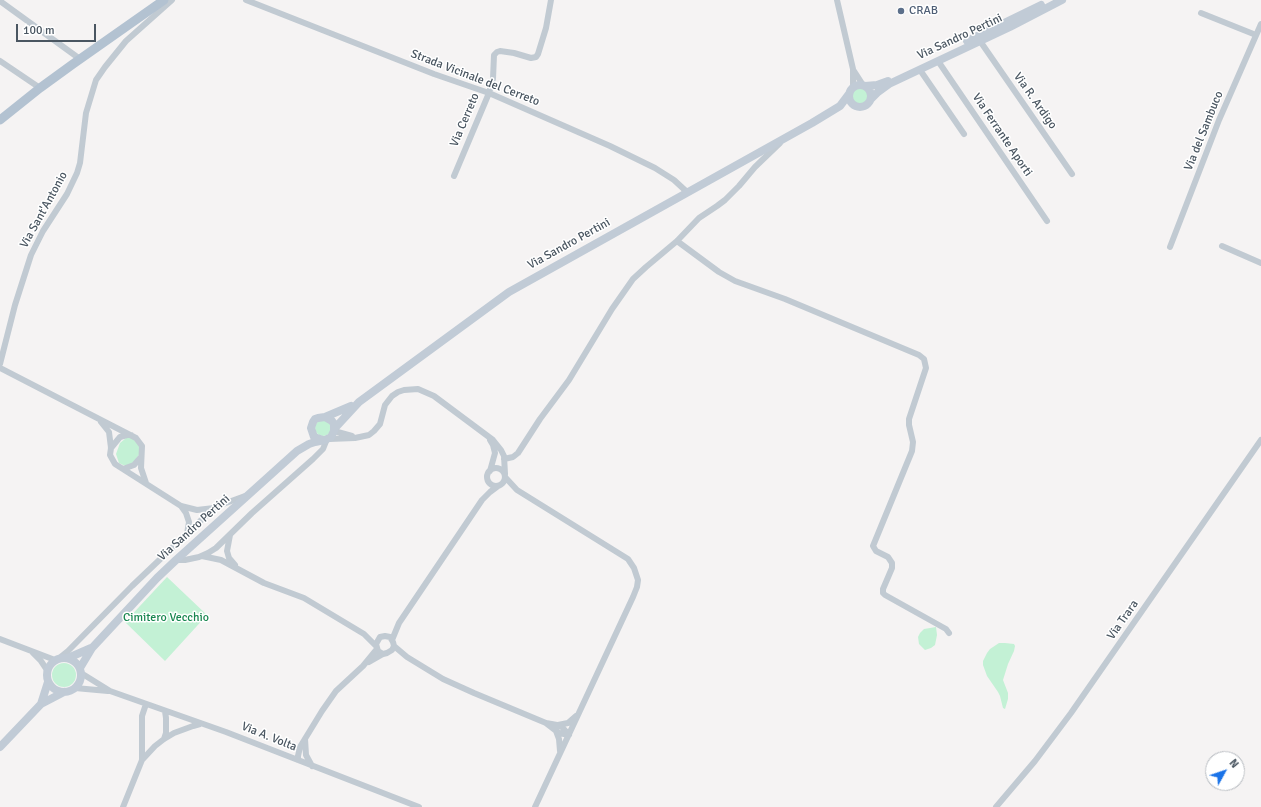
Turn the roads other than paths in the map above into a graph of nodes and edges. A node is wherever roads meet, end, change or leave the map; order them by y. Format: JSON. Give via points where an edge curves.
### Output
{"nodes":[{"id":1,"x":164,"y":0,"type":"edge"},
{"id":2,"x":172,"y":0,"type":"edge"},
{"id":3,"x":246,"y":0,"type":"edge"},
{"id":4,"x":550,"y":0,"type":"edge"},
{"id":5,"x":837,"y":0,"type":"edge"},
{"id":6,"x":1050,"y":0,"type":"edge"},
{"id":7,"x":1062,"y":0,"type":"edge"},
{"id":8,"x":0,"y":1,"type":"edge"},
{"id":9,"x":1201,"y":13,"type":"dead end"},
{"id":10,"x":1261,"y":24,"type":"edge"},
{"id":11,"x":1256,"y":35,"type":"junction"},
{"id":12,"x":980,"y":41,"type":"junction"},
{"id":13,"x":80,"y":59,"type":"junction"},
{"id":14,"x":0,"y":61,"type":"edge"},
{"id":15,"x":938,"y":61,"type":"junction"},
{"id":16,"x":853,"y":69,"type":"junction"},
{"id":17,"x":920,"y":70,"type":"junction"},
{"id":18,"x":864,"y":85,"type":"junction"},
{"id":19,"x":40,"y":88,"type":"junction"},
{"id":20,"x":851,"y":91,"type":"junction"},
{"id":21,"x":489,"y":93,"type":"junction"},
{"id":22,"x":871,"y":99,"type":"junction"},
{"id":23,"x":855,"y":106,"type":"junction"},
{"id":24,"x":834,"y":110,"type":"junction"},
{"id":25,"x":0,"y":120,"type":"edge"},
{"id":26,"x":964,"y":134,"type":"dead end"},
{"id":27,"x":784,"y":139,"type":"junction"},
{"id":28,"x":1072,"y":174,"type":"dead end"},
{"id":29,"x":454,"y":176,"type":"dead end"},
{"id":30,"x":687,"y":192,"type":"junction"},
{"id":31,"x":1047,"y":220,"type":"dead end"},
{"id":32,"x":677,"y":242,"type":"junction"},
{"id":33,"x":1222,"y":246,"type":"dead end"},
{"id":34,"x":1170,"y":247,"type":"dead end"},
{"id":35,"x":1261,"y":263,"type":"edge"},
{"id":36,"x":0,"y":364,"type":"edge"},
{"id":37,"x":0,"y":368,"type":"edge"},
{"id":38,"x":356,"y":404,"type":"junction"},
{"id":39,"x":95,"y":417,"type":"junction"},
{"id":40,"x":325,"y":417,"type":"junction"},
{"id":41,"x":311,"y":428,"type":"junction"},
{"id":42,"x":335,"y":429,"type":"junction"},
{"id":43,"x":486,"y":434,"type":"junction"},
{"id":44,"x":134,"y":436,"type":"junction"},
{"id":45,"x":359,"y":438,"type":"junction"},
{"id":46,"x":326,"y":440,"type":"junction"},
{"id":47,"x":1261,"y":440,"type":"edge"},
{"id":48,"x":111,"y":448,"type":"junction"},
{"id":49,"x":297,"y":451,"type":"junction"},
{"id":50,"x":142,"y":455,"type":"junction"},
{"id":51,"x":504,"y":459,"type":"junction"},
{"id":52,"x":123,"y":468,"type":"junction"},
{"id":53,"x":490,"y":472,"type":"junction"},
{"id":54,"x":505,"y":476,"type":"junction"},
{"id":55,"x":488,"y":480,"type":"junction"},
{"id":56,"x":146,"y":483,"type":"junction"},
{"id":57,"x":499,"y":486,"type":"junction"},
{"id":58,"x":255,"y":490,"type":"junction"},
{"id":59,"x":517,"y":490,"type":"junction"},
{"id":60,"x":482,"y":500,"type":"junction"},
{"id":61,"x":181,"y":506,"type":"junction"},
{"id":62,"x":215,"y":508,"type":"junction"},
{"id":63,"x":187,"y":534,"type":"junction"},
{"id":64,"x":230,"y":534,"type":"junction"},
{"id":65,"x":202,"y":556,"type":"junction"},
{"id":66,"x":176,"y":560,"type":"junction"},
{"id":67,"x":241,"y":570,"type":"junction"},
{"id":68,"x":399,"y":623,"type":"junction"},
{"id":69,"x":949,"y":633,"type":"dead end"},
{"id":70,"x":364,"y":634,"type":"junction"},
{"id":71,"x":383,"y":636,"type":"junction"},
{"id":72,"x":0,"y":639,"type":"edge"},
{"id":73,"x":393,"y":643,"type":"junction"},
{"id":74,"x":92,"y":648,"type":"junction"},
{"id":75,"x":376,"y":648,"type":"junction"},
{"id":76,"x":30,"y":651,"type":"junction"},
{"id":77,"x":385,"y":653,"type":"junction"},
{"id":78,"x":68,"y":658,"type":"junction"},
{"id":79,"x":407,"y":658,"type":"junction"},
{"id":80,"x":56,"y":660,"type":"junction"},
{"id":81,"x":363,"y":666,"type":"junction"},
{"id":82,"x":48,"y":670,"type":"junction"},
{"id":83,"x":80,"y":670,"type":"junction"},
{"id":84,"x":48,"y":682,"type":"junction"},
{"id":85,"x":75,"y":688,"type":"junction"},
{"id":86,"x":110,"y":691,"type":"junction"},
{"id":87,"x":64,"y":692,"type":"junction"},
{"id":88,"x":41,"y":704,"type":"junction"},
{"id":89,"x":146,"y":704,"type":"junction"},
{"id":90,"x":165,"y":711,"type":"junction"},
{"id":91,"x":579,"y":712,"type":"junction"},
{"id":92,"x":202,"y":724,"type":"junction"},
{"id":93,"x":556,"y":728,"type":"junction"},
{"id":94,"x":569,"y":734,"type":"junction"},
{"id":95,"x":164,"y":739,"type":"junction"},
{"id":96,"x":0,"y":747,"type":"edge"},
{"id":97,"x":303,"y":748,"type":"junction"},
{"id":98,"x":285,"y":755,"type":"junction"},
{"id":99,"x":559,"y":756,"type":"junction"},
{"id":100,"x":142,"y":760,"type":"junction"},
{"id":101,"x":298,"y":760,"type":"junction"},
{"id":102,"x":312,"y":766,"type":"junction"},
{"id":103,"x":123,"y":807,"type":"edge"},
{"id":104,"x":419,"y":807,"type":"edge"},
{"id":105,"x":534,"y":807,"type":"edge"},
{"id":106,"x":996,"y":807,"type":"edge"}],
"edges":[{"from":1,"to":13,"type":"main road"},
{"from":2,"to":36,"type":"street","name":"Via Sant'Antonio","via":[[126,41],[96,80],[86,113],[77,173],[31,255]]},
{"from":3,"to":21,"type":"street","name":"Strada Vicinale del Cerreto"},
{"from":4,"to":21,"type":"street","name":"Via Cerreto","via":[[546,28],[537,56],[533,59],[514,53],[496,52]]},
{"from":5,"to":16,"type":"street"},
{"from":6,"to":18,"type":"main road","name":"Via Sandro Pertini","via":[[888,81]]},
{"from":7,"to":12,"type":"main road","name":"Via Sandro Pertini"},
{"from":8,"to":13,"type":"street"},
{"from":9,"to":11,"type":"street"},
{"from":10,"to":11,"type":"street","name":"Via del Sambuco"},
{"from":11,"to":34,"type":"street","name":"Via del Sambuco","via":[[1219,120]]},
{"from":12,"to":15,"type":"main road","name":"Via Sandro Pertini"},
{"from":12,"to":28,"type":"street","name":"Via R. Ardigo"},
{"from":13,"to":19,"type":"main road"},
{"from":14,"to":19,"type":"street"},
{"from":15,"to":17,"type":"main road","name":"Via Sandro Pertini"},
{"from":15,"to":31,"type":"street","name":"Via Ferrante Aporti"},
{"from":16,"to":18,"type":"street"},
{"from":16,"to":20,"type":"street"},
{"from":17,"to":22,"type":"main road","name":"Via Sandro Pertini","via":[[886,86]]},
{"from":17,"to":26,"type":"street"},
{"from":18,"to":20,"type":"main road","name":"Via Sandro Pertini","via":[[858,85]]},
{"from":18,"to":22,"type":"main road","via":[[871,91]]},
{"from":19,"to":25,"type":"main road"},
{"from":20,"to":23,"type":"main road","via":[[850,101]]},
{"from":20,"to":24,"type":"main road","name":"Via Sandro Pertini"},
{"from":21,"to":29,"type":"street","name":"Via Cerreto"},
{"from":21,"to":30,"type":"street","name":"Strada Vicinale del Cerreto","via":[[655,168]]},
{"from":22,"to":23,"type":"main road","name":"Via Sandro Pertini","via":[[865,106]]},
{"from":23,"to":24,"type":"main road","name":"Via Sandro Pertini"},
{"from":24,"to":27,"type":"main road","name":"Via Sandro Pertini"},
{"from":27,"to":30,"type":"main road","name":"Via Sandro Pertini"},
{"from":27,"to":32,"type":"street","via":[[725,200],[696,220]]},
{"from":30,"to":38,"type":"main road","name":"Via Sandro Pertini","via":[[503,296]]},
{"from":32,"to":51,"type":"street","via":[[630,283],[568,383],[518,453]]},
{"from":32,"to":69,"type":"street","via":[[735,281],[785,299],[924,359],[926,368],[909,419],[912,451],[873,546],[892,563],[883,589],[885,595]]},
{"from":33,"to":35,"type":"street"},
{"from":37,"to":39,"type":"street"},
{"from":38,"to":40,"type":"main road"},
{"from":38,"to":42,"type":"main road","name":"Via Sandro Pertini"},
{"from":39,"to":44,"type":"street"},
{"from":39,"to":48,"type":"street","via":[[107,429]]},
{"from":40,"to":41,"type":"main road","via":[[315,420]]},
{"from":40,"to":42,"type":"main road","via":[[332,421]]},
{"from":41,"to":46,"type":"main road","via":[[314,437]]},
{"from":41,"to":49,"type":"main road"},
{"from":42,"to":45,"type":"street"},
{"from":42,"to":46,"type":"main road","name":"Via Sandro Pertini","via":[[333,435]]},
{"from":43,"to":45,"type":"street","via":[[430,394],[412,389],[392,396],[386,403],[376,429],[369,435]]},
{"from":43,"to":51,"type":"street","via":[[498,445]]},
{"from":43,"to":53,"type":"street","via":[[495,453]]},
{"from":44,"to":48,"type":"street","via":[[120,437]]},
{"from":44,"to":50,"type":"street","via":[[141,444]]},
{"from":45,"to":46,"type":"street"},
{"from":46,"to":49,"type":"main road","name":"Via Sandro Pertini","via":[[309,444]]},
{"from":46,"to":64,"type":"street","via":[[323,449],[316,456]]},
{"from":47,"to":106,"type":"street","name":"Via Trara","via":[[1071,713]]},
{"from":48,"to":52,"type":"street","via":[[112,461]]},
{"from":49,"to":58,"type":"main road","name":"Via Sandro Pertini"},
{"from":50,"to":52,"type":"street","via":[[134,465]]},
{"from":50,"to":56,"type":"street","via":[[141,468]]},
{"from":51,"to":54,"type":"street"},
{"from":52,"to":56,"type":"street"},
{"from":53,"to":54,"type":"street","via":[[498,468]]},
{"from":53,"to":55,"type":"street"},
{"from":54,"to":57,"type":"street"},
{"from":54,"to":59,"type":"street"},
{"from":55,"to":57,"type":"street","via":[[491,485]]},
{"from":55,"to":60,"type":"street"},
{"from":56,"to":61,"type":"street"},
{"from":57,"to":59,"type":"street"},
{"from":57,"to":60,"type":"street"},
{"from":58,"to":62,"type":"street"},
{"from":58,"to":66,"type":"main road","name":"Via Sandro Pertini"},
{"from":59,"to":91,"type":"street","via":[[625,557],[637,573],[636,590]]},
{"from":60,"to":68,"type":"street"},
{"from":61,"to":62,"type":"street","via":[[197,510]]},
{"from":61,"to":63,"type":"street","via":[[189,522]]},
{"from":62,"to":63,"type":"street"},
{"from":63,"to":80,"type":"street"},
{"from":64,"to":65,"type":"street","via":[[216,548]]},
{"from":64,"to":67,"type":"street","via":[[227,554]]},
{"from":65,"to":66,"type":"street"},
{"from":65,"to":67,"type":"street","via":[[219,559]]},
{"from":66,"to":74,"type":"main road","name":"Via Sandro Pertini"},
{"from":67,"to":70,"type":"street","via":[[268,585],[304,598]]},
{"from":68,"to":71,"type":"street"},
{"from":68,"to":73,"type":"street"},
{"from":70,"to":71,"type":"street"},
{"from":70,"to":75,"type":"street"},
{"from":71,"to":73,"type":"street","via":[[390,638]]},
{"from":71,"to":75,"type":"street","via":[[376,641]]},
{"from":72,"to":76,"type":"street"},
{"from":73,"to":77,"type":"street","via":[[392,650]]},
{"from":73,"to":79,"type":"street"},
{"from":74,"to":78,"type":"main road","name":"Via Sandro Pertini"},
{"from":74,"to":83,"type":"main road","name":"Via Sandro Pertini"},
{"from":75,"to":77,"type":"street"},
{"from":75,"to":81,"type":"street"},
{"from":76,"to":80,"type":"street"},
{"from":76,"to":82,"type":"street"},
{"from":77,"to":79,"type":"street"},
{"from":77,"to":81,"type":"street"},
{"from":78,"to":80,"type":"main road"},
{"from":78,"to":83,"type":"main road","via":[[74,661]]},
{"from":79,"to":93,"type":"street","via":[[447,680]]},
{"from":80,"to":82,"type":"main road","via":[[51,663]]},
{"from":81,"to":97,"type":"street","via":[[336,691],[305,739]]},
{"from":82,"to":84,"type":"main road"},
{"from":83,"to":85,"type":"main road","via":[[80,681]]},
{"from":83,"to":86,"type":"street","name":"Via A. Volta"},
{"from":84,"to":87,"type":"main road","via":[[55,690]]},
{"from":84,"to":88,"type":"main road"},
{"from":85,"to":86,"type":"street","name":"Via A. Volta"},
{"from":85,"to":87,"type":"main road"},
{"from":86,"to":89,"type":"street","name":"Via A. Volta"},
{"from":87,"to":88,"type":"main road"},
{"from":88,"to":96,"type":"main road"},
{"from":89,"to":90,"type":"street","name":"Via A. Volta"},
{"from":89,"to":100,"type":"street","via":[[142,716]]},
{"from":90,"to":92,"type":"street","name":"Via A. Volta"},
{"from":90,"to":95,"type":"street"},
{"from":91,"to":93,"type":"street","via":[[568,723]]},
{"from":91,"to":94,"type":"street"},
{"from":92,"to":95,"type":"street"},
{"from":92,"to":98,"type":"street","name":"Via A. Volta"},
{"from":93,"to":94,"type":"street","via":[[562,727]]},
{"from":93,"to":99,"type":"street","via":[[560,744]]},
{"from":94,"to":99,"type":"street"},
{"from":95,"to":100,"type":"street"},
{"from":97,"to":98,"type":"street"},
{"from":97,"to":101,"type":"street"},
{"from":97,"to":102,"type":"street"},
{"from":98,"to":101,"type":"street","name":"Via A. Volta"},
{"from":99,"to":105,"type":"street"},
{"from":100,"to":103,"type":"street"},
{"from":101,"to":102,"type":"street","name":"Via A. Volta"},
{"from":102,"to":104,"type":"street","name":"Via A. Volta"}]}
